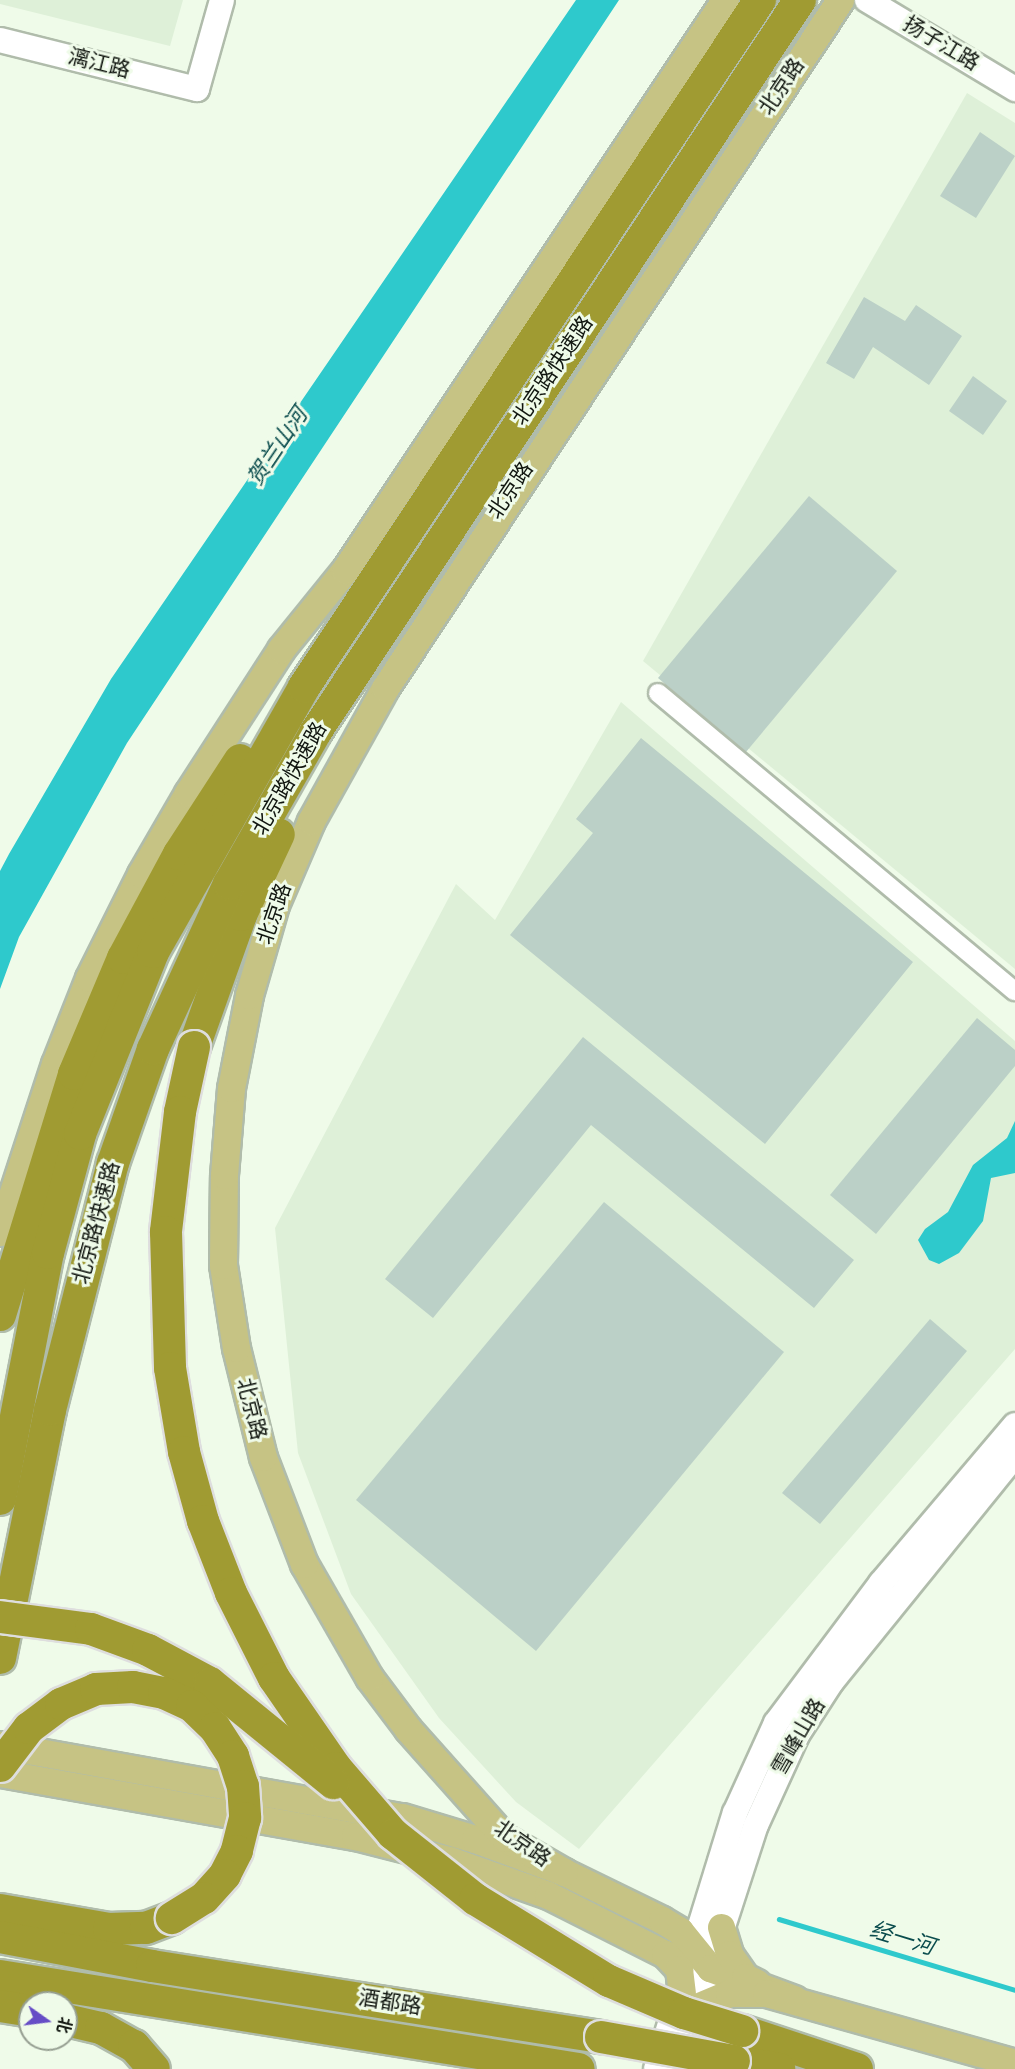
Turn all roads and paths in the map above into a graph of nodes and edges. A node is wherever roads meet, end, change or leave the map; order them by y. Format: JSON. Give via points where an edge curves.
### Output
{"nodes":[{"id":1,"x":222,"y":0,"type":"edge"},
{"id":2,"x":725,"y":0,"type":"edge"},
{"id":3,"x":760,"y":0,"type":"edge"},
{"id":4,"x":800,"y":0,"type":"edge"},
{"id":5,"x":840,"y":0,"type":"edge"},
{"id":6,"x":867,"y":0,"type":"edge"},
{"id":7,"x":0,"y":40,"type":"edge"},
{"id":8,"x":1015,"y":89,"type":"edge"},
{"id":9,"x":378,"y":637,"type":"junction"},
{"id":10,"x":658,"y":693,"type":"dead end"},
{"id":11,"x":1015,"y":992,"type":"edge"},
{"id":12,"x":106,"y":1028,"type":"junction"},
{"id":13,"x":0,"y":1232,"type":"edge"},
{"id":14,"x":3,"y":1306,"type":"edge"},
{"id":15,"x":1015,"y":1425,"type":"edge"},
{"id":16,"x":1015,"y":1455,"type":"edge"},
{"id":17,"x":0,"y":1499,"type":"edge"},
{"id":18,"x":0,"y":1617,"type":"edge"},
{"id":19,"x":0,"y":1658,"type":"edge"},
{"id":20,"x":0,"y":1745,"type":"edge"},
{"id":21,"x":0,"y":1766,"type":"edge"},
{"id":22,"x":0,"y":1773,"type":"edge"},
{"id":23,"x":393,"y":1834,"type":"junction"},
{"id":24,"x":564,"y":1872,"type":"junction"},
{"id":25,"x":0,"y":1910,"type":"edge"},
{"id":26,"x":711,"y":1923,"type":"junction"},
{"id":27,"x":0,"y":1936,"type":"edge"},
{"id":28,"x":703,"y":1958,"type":"junction"},
{"id":29,"x":0,"y":1976,"type":"edge"},
{"id":30,"x":794,"y":1999,"type":"junction"},
{"id":31,"x":690,"y":2000,"type":"junction"},
{"id":32,"x":0,"y":2006,"type":"edge"},
{"id":33,"x":18,"y":2009,"type":"edge"},
{"id":34,"x":78,"y":2023,"type":"edge"},
{"id":35,"x":1015,"y":2063,"type":"edge"},
{"id":36,"x":154,"y":2069,"type":"edge"},
{"id":37,"x":579,"y":2069,"type":"edge"},
{"id":38,"x":656,"y":2069,"type":"edge"},
{"id":39,"x":677,"y":2069,"type":"edge"},
{"id":40,"x":779,"y":2069,"type":"edge"},
{"id":41,"x":857,"y":2069,"type":"edge"}],
"edges":[{"from":1,"to":7,"type":"main road","name":"漓江路","via":[[197,89]]},
{"from":2,"to":13,"type":"main road","via":[[345,570],[281,649],[188,793],[136,883],[89,978],[55,1064]]},
{"from":3,"to":12,"type":"highway","name":"北京路快速路","via":[[395,553],[300,670],[179,854]]},
{"from":4,"to":9,"type":"highway","name":"北京路快速路"},
{"from":5,"to":24,"type":"main road","name":"北京路","via":[[385,688],[311,821],[275,905],[249,995],[231,1088],[224,1175],[223,1265],[236,1348],[263,1457],[304,1564],[369,1677],[408,1729],[505,1838]]},
{"from":6,"to":8,"type":"main road","name":"扬子江路"},
{"from":9,"to":19,"type":"highway","name":"北京路快速路","via":[[315,732],[229,884],[153,1049],[112,1163],[79,1288]]},
{"from":9,"to":23,"type":"highway","bridge":true,"via":[[241,915],[194,1047],[178,1124],[165,1253],[170,1368],[184,1452],[231,1593],[274,1678],[336,1768]]},
{"from":10,"to":11,"type":"street"},
{"from":12,"to":14,"type":"highway","via":[[38,1183]]},
{"from":12,"to":17,"type":"highway","name":"北京路快速路","via":[[48,1253]]},
{"from":15,"to":26,"type":"main road","name":"雪峰山路","via":[[881,1583],[776,1723],[735,1813]]},
{"from":16,"to":26,"type":"main road","name":"雪峰山路","via":[[832,1681],[797,1736]]},
{"from":18,"to":23,"type":"highway","bridge":true,"via":[[91,1629],[148,1650],[210,1683]]},
{"from":20,"to":24,"type":"main road","via":[[402,1817]]},
{"from":21,"to":25,"type":"highway","bridge":true,"via":[[29,1728],[61,1704],[96,1689],[133,1687],[164,1693],[192,1706],[215,1728],[233,1755],[243,1786],[244,1818],[237,1851],[225,1875],[204,1898],[146,1928],[109,1929]]},
{"from":22,"to":31,"type":"main road","via":[[355,1836],[449,1860],[548,1895],[665,1953],[679,1969]]},
{"from":23,"to":41,"type":"highway","bridge":true,"via":[[475,1899],[540,1942],[630,1990]]},
{"from":24,"to":28,"type":"main road","via":[[662,1920]]},
{"from":26,"to":28,"type":"main road","name":"雪峰山路"},
{"from":26,"to":30,"type":"main road","via":[[745,1977]]},
{"from":27,"to":40,"type":"highway","name":"酒都路","bridge":true,"via":[[152,1966]]},
{"from":28,"to":30,"type":"main road"},
{"from":28,"to":31,"type":"main road","name":"雪峰山路"},
{"from":29,"to":37,"type":"highway","name":"酒都路"},
{"from":30,"to":31,"type":"main road","via":[[746,1991]]},
{"from":30,"to":35,"type":"main road"},
{"from":31,"to":38,"type":"main road"},
{"from":31,"to":39,"type":"main road","name":"雪峰山路"},
{"from":32,"to":33,"type":"highway"},
{"from":34,"to":36,"type":"highway","via":[[101,2028],[134,2046]]}]}
